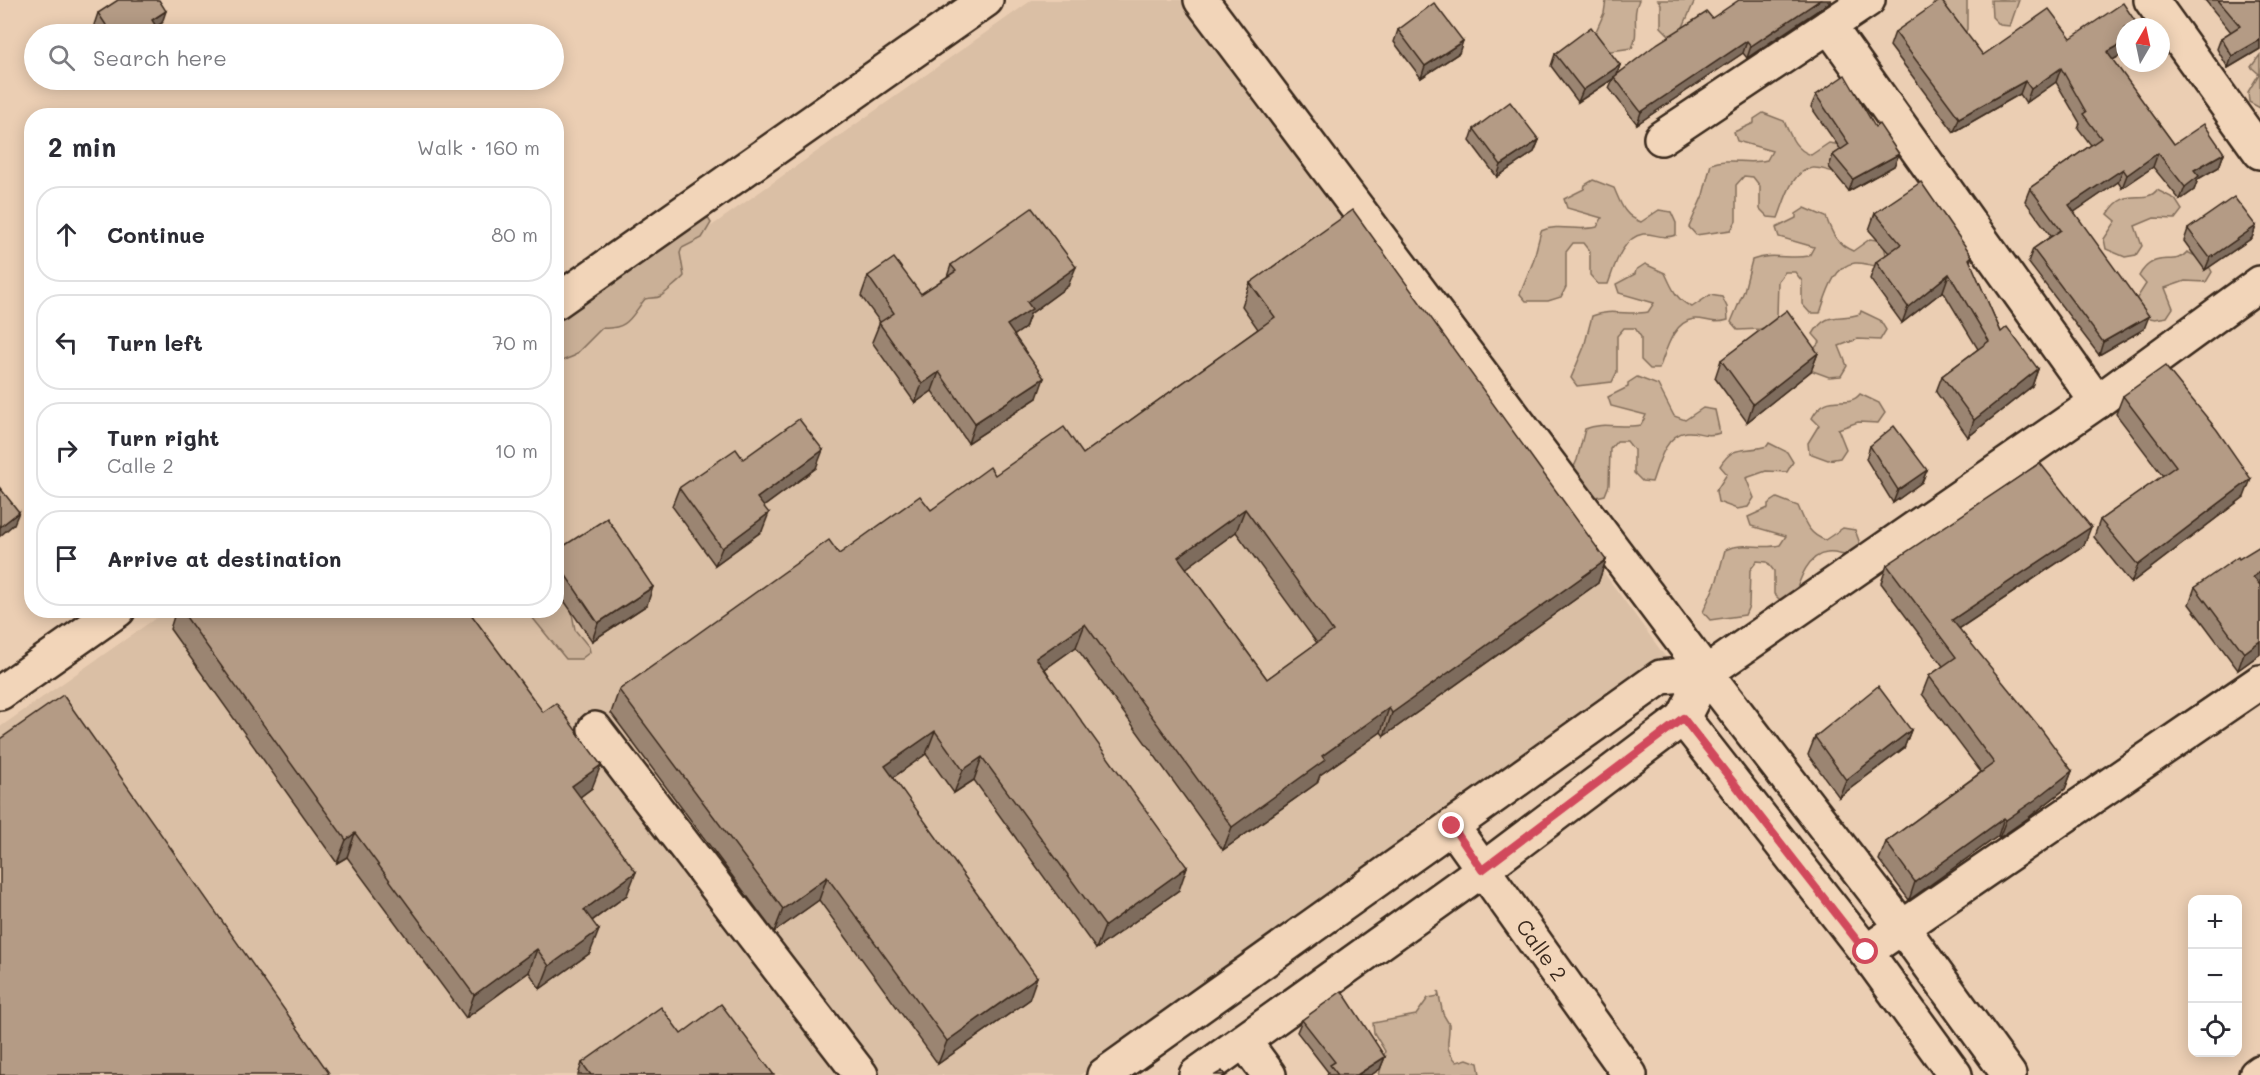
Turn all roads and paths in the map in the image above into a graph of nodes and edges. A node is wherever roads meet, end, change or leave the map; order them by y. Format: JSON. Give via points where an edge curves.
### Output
{"nodes":[{"id":1,"x":986,"y":0,"type":"edge"},
{"id":2,"x":1201,"y":0,"type":"edge"},
{"id":3,"x":1868,"y":0,"type":"edge"},
{"id":4,"x":2151,"y":0,"type":"edge"},
{"id":5,"x":1829,"y":26,"type":"junction"},
{"id":6,"x":1661,"y":138,"type":"dead end"},
{"id":7,"x":2260,"y":153,"type":"edge"},
{"id":8,"x":2260,"y":283,"type":"edge"},
{"id":9,"x":564,"y":296,"type":"edge"},
{"id":10,"x":2097,"y":402,"type":"junction"},
{"id":11,"x":107,"y":618,"type":"edge"},
{"id":12,"x":1706,"y":673,"type":"junction"},
{"id":13,"x":2260,"y":682,"type":"edge"},
{"id":14,"x":0,"y":693,"type":"edge"},
{"id":15,"x":1683,"y":718,"type":"junction"},
{"id":16,"x":595,"y":729,"type":"dead end"},
{"id":17,"x":1452,"y":826,"type":"junction"},
{"id":18,"x":1482,"y":870,"type":"junction"},
{"id":19,"x":1902,"y":927,"type":"junction"},
{"id":20,"x":1866,"y":952,"type":"junction"},
{"id":21,"x":1244,"y":1041,"type":"junction"},
{"id":22,"x":2260,"y":1072,"type":"edge"},
{"id":23,"x":861,"y":1075,"type":"edge"},
{"id":24,"x":1104,"y":1075,"type":"edge"},
{"id":25,"x":1196,"y":1075,"type":"edge"},
{"id":26,"x":1269,"y":1075,"type":"edge"},
{"id":27,"x":1630,"y":1075,"type":"edge"},
{"id":28,"x":1955,"y":1075,"type":"edge"},
{"id":29,"x":2009,"y":1075,"type":"edge"},
{"id":30,"x":2256,"y":1075,"type":"edge"}],
"edges":[{"from":1,"to":9,"type":"street"},
{"from":2,"to":12,"type":"street"},
{"from":3,"to":5,"type":"street"},
{"from":4,"to":7,"type":"street"},
{"from":5,"to":6,"type":"street"},
{"from":5,"to":10,"type":"street"},
{"from":8,"to":10,"type":"street"},
{"from":10,"to":12,"type":"street"},
{"from":11,"to":14,"type":"street"},
{"from":12,"to":15,"type":"street"},
{"from":12,"to":17,"type":"street","via":[[1660,677]]},
{"from":12,"to":19,"type":"street"},
{"from":13,"to":19,"type":"street"},
{"from":15,"to":18,"type":"street"},
{"from":15,"to":20,"type":"street"},
{"from":16,"to":23,"type":"street"},
{"from":17,"to":18,"type":"street","name":"Calle 2"},
{"from":17,"to":24,"type":"street"},
{"from":18,"to":21,"type":"street"},
{"from":18,"to":27,"type":"street","name":"Calle 2"},
{"from":19,"to":20,"type":"street"},
{"from":19,"to":29,"type":"street"},
{"from":20,"to":28,"type":"street"},
{"from":21,"to":25,"type":"street"},
{"from":21,"to":26,"type":"street"},
{"from":22,"to":30,"type":"street"}]}
